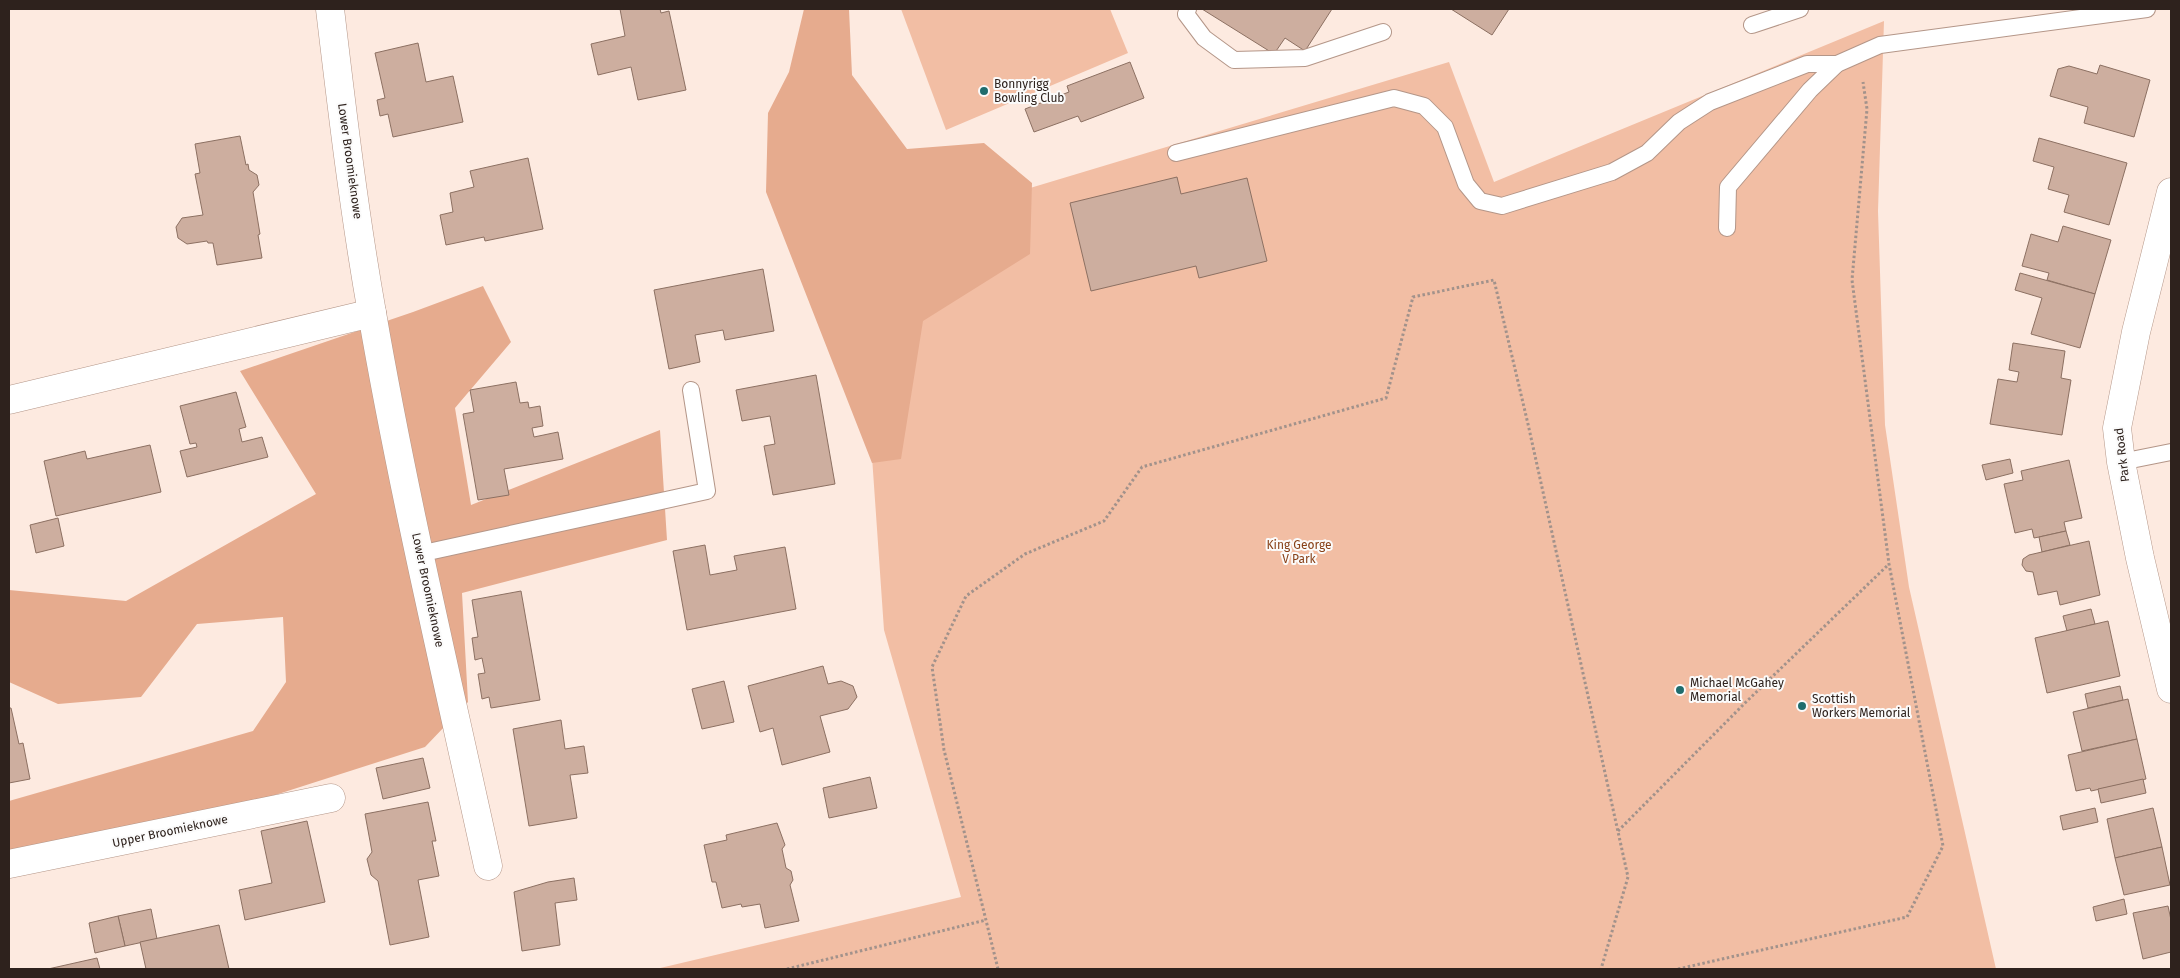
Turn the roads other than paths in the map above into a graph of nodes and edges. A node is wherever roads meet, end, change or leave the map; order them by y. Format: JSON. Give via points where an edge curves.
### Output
{"nodes":[{"id":1,"x":330,"y":9,"type":"edge"},
{"id":2,"x":1188,"y":9,"type":"edge"},
{"id":3,"x":1800,"y":9,"type":"edge"},
{"id":4,"x":2147,"y":9,"type":"edge"},
{"id":5,"x":1752,"y":25,"type":"dead end"},
{"id":6,"x":1383,"y":32,"type":"dead end"},
{"id":7,"x":1837,"y":64,"type":"junction"},
{"id":8,"x":1176,"y":153,"type":"dead end"},
{"id":9,"x":2171,"y":192,"type":"edge"},
{"id":10,"x":1727,"y":228,"type":"dead end"},
{"id":11,"x":372,"y":313,"type":"junction"},
{"id":12,"x":691,"y":390,"type":"dead end"},
{"id":13,"x":9,"y":400,"type":"edge"},
{"id":14,"x":2171,"y":452,"type":"edge"},
{"id":15,"x":2121,"y":462,"type":"junction"},
{"id":16,"x":419,"y":554,"type":"junction"},
{"id":17,"x":2171,"y":689,"type":"edge"},
{"id":18,"x":331,"y":798,"type":"dead end"},
{"id":19,"x":9,"y":864,"type":"edge"},
{"id":20,"x":488,"y":866,"type":"dead end"}],
"edges":[{"from":1,"to":11,"type":"street","name":"Lower Broomieknowe","via":[[350,174]]},
{"from":2,"to":6,"type":"lane","via":[[1186,14],[1204,38],[1234,60],[1305,58]]},
{"from":3,"to":5,"type":"lane"},
{"from":4,"to":7,"type":"lane","via":[[1880,45]]},
{"from":7,"to":8,"type":"lane","via":[[1807,64],[1710,102],[1679,122],[1647,153],[1612,172],[1502,206],[1480,201],[1466,184],[1445,128],[1424,106],[1394,98]]},
{"from":7,"to":10,"type":"lane","via":[[1810,90],[1728,187]]},
{"from":9,"to":15,"type":"street","name":"Park Road","via":[[2122,397],[2117,428]]},
{"from":11,"to":13,"type":"street"},
{"from":11,"to":16,"type":"street","name":"Lower Broomieknowe"},
{"from":12,"to":16,"type":"lane","via":[[707,490]]},
{"from":14,"to":15,"type":"lane"},
{"from":15,"to":17,"type":"street","name":"Park Road"},
{"from":16,"to":20,"type":"street","name":"Lower Broomieknowe"},
{"from":18,"to":19,"type":"street","name":"Upper Broomieknowe"}]}
